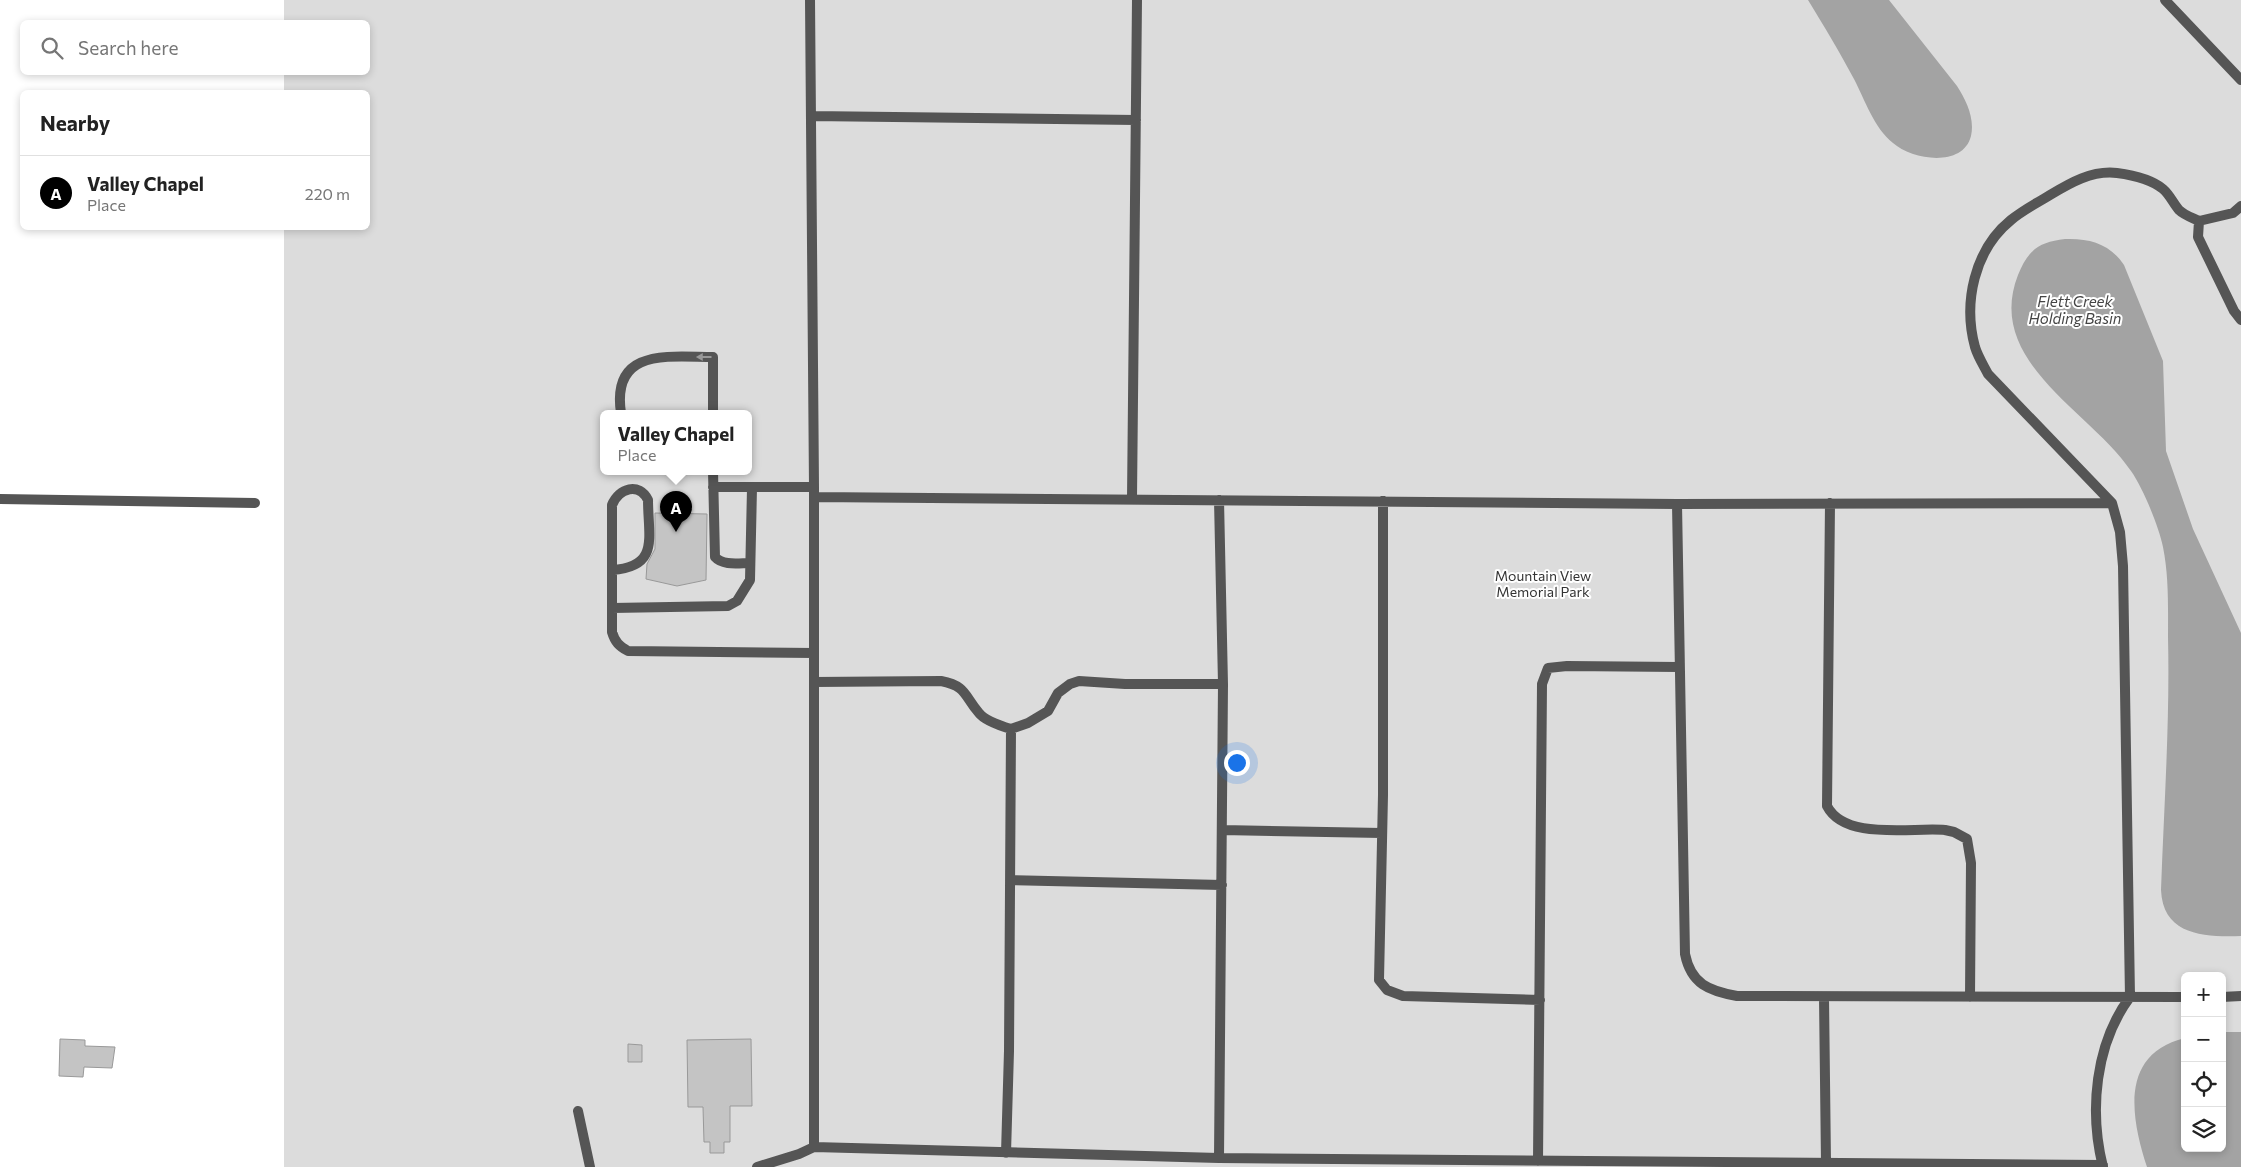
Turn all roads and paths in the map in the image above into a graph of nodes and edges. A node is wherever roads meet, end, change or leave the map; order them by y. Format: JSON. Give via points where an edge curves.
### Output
{"nodes":[{"id":1,"x":810,"y":0,"type":"edge"},
{"id":2,"x":1137,"y":0,"type":"edge"},
{"id":3,"x":2165,"y":0,"type":"edge"},
{"id":4,"x":2241,"y":80,"type":"edge"},
{"id":5,"x":811,"y":116,"type":"junction"},
{"id":6,"x":1136,"y":120,"type":"junction"},
{"id":7,"x":2241,"y":206,"type":"edge"},
{"id":8,"x":2199,"y":221,"type":"junction"},
{"id":9,"x":2241,"y":320,"type":"edge"},
{"id":10,"x":621,"y":410,"type":"edge"},
{"id":11,"x":714,"y":410,"type":"edge"},
{"id":12,"x":714,"y":475,"type":"edge"},
{"id":13,"x":714,"y":487,"type":"junction"},
{"id":14,"x":752,"y":488,"type":"junction"},
{"id":15,"x":814,"y":492,"type":"junction"},
{"id":16,"x":0,"y":499,"type":"edge"},
{"id":17,"x":1132,"y":499,"type":"junction"},
{"id":18,"x":1219,"y":500,"type":"junction"},
{"id":19,"x":1383,"y":502,"type":"junction"},
{"id":20,"x":255,"y":503,"type":"dead end"},
{"id":21,"x":1830,"y":503,"type":"junction"},
{"id":22,"x":2112,"y":503,"type":"junction"},
{"id":23,"x":1677,"y":504,"type":"junction"},
{"id":24,"x":750,"y":563,"type":"junction"},
{"id":25,"x":612,"y":570,"type":"junction"},
{"id":26,"x":612,"y":608,"type":"junction"},
{"id":27,"x":814,"y":653,"type":"junction"},
{"id":28,"x":1679,"y":667,"type":"junction"},
{"id":29,"x":814,"y":682,"type":"junction"},
{"id":30,"x":1223,"y":684,"type":"junction"},
{"id":31,"x":1011,"y":729,"type":"junction"},
{"id":32,"x":1222,"y":830,"type":"junction"},
{"id":33,"x":1382,"y":833,"type":"junction"},
{"id":34,"x":1010,"y":880,"type":"junction"},
{"id":35,"x":1222,"y":885,"type":"junction"},
{"id":36,"x":2241,"y":996,"type":"edge"},
{"id":37,"x":1824,"y":997,"type":"junction"},
{"id":38,"x":1970,"y":997,"type":"junction"},
{"id":39,"x":2130,"y":997,"type":"junction"},
{"id":40,"x":2181,"y":997,"type":"edge"},
{"id":41,"x":2226,"y":997,"type":"edge"},
{"id":42,"x":1540,"y":1000,"type":"junction"},
{"id":43,"x":578,"y":1111,"type":"dead end"},
{"id":44,"x":814,"y":1147,"type":"junction"},
{"id":45,"x":1006,"y":1153,"type":"junction"},
{"id":46,"x":1219,"y":1158,"type":"junction"},
{"id":47,"x":1538,"y":1161,"type":"junction"},
{"id":48,"x":1826,"y":1163,"type":"junction"},
{"id":49,"x":2103,"y":1166,"type":"edge"},
{"id":50,"x":590,"y":1167,"type":"edge"},
{"id":51,"x":757,"y":1167,"type":"edge"}],
"edges":[{"from":1,"to":5,"type":"lane"},
{"from":2,"to":6,"type":"lane"},
{"from":3,"to":4,"type":"lane"},
{"from":5,"to":6,"type":"lane"},
{"from":5,"to":15,"type":"lane"},
{"from":6,"to":17,"type":"lane"},
{"from":7,"to":8,"type":"lane","via":[[2233,213]]},
{"from":8,"to":9,"type":"lane","via":[[2198,237]]},
{"from":8,"to":22,"type":"lane","via":[[2180,211],[2163,189],[2154,183],[2126,174],[2094,174],[2070,183],[2010,220],[1976,270],[1970,294],[1970,319],[1975,349],[1988,374]]},
{"from":11,"to":10,"type":"lane","one_way":true,"via":[[714,357],[677,356],[651,358],[628,373],[620,393]]},
{"from":12,"to":13,"type":"lane"},
{"from":13,"to":14,"type":"lane"},
{"from":13,"to":24,"type":"lane","via":[[715,557],[719,562]]},
{"from":14,"to":15,"type":"lane"},
{"from":14,"to":24,"type":"lane"},
{"from":15,"to":17,"type":"lane"},
{"from":15,"to":27,"type":"lane"},
{"from":16,"to":20,"type":"lane"},
{"from":17,"to":18,"type":"lane"},
{"from":18,"to":19,"type":"lane"},
{"from":18,"to":30,"type":"lane"},
{"from":19,"to":23,"type":"lane"},
{"from":19,"to":33,"type":"lane"},
{"from":21,"to":22,"type":"lane"},
{"from":21,"to":23,"type":"lane"},
{"from":21,"to":38,"type":"lane","via":[[1828,806],[1837,819],[1854,827],[1945,830],[1967,839],[1971,863]]},
{"from":22,"to":39,"type":"lane","via":[[2120,532],[2123,566]]},
{"from":23,"to":28,"type":"lane"},
{"from":24,"to":26,"type":"lane","via":[[750,580],[744,592],[728,606]]},
{"from":25,"to":25,"type":"lane","via":[[612,505],[622,492],[638,489],[648,500],[648,553],[637,566]]},
{"from":25,"to":26,"type":"lane"},
{"from":26,"to":27,"type":"lane","via":[[615,641],[628,651]]},
{"from":27,"to":29,"type":"lane"},
{"from":28,"to":37,"type":"lane","via":[[1687,964],[1699,983],[1721,993]]},
{"from":28,"to":42,"type":"lane","via":[[1548,668],[1542,684]]},
{"from":29,"to":31,"type":"lane","via":[[942,680],[964,691],[979,714]]},
{"from":29,"to":44,"type":"lane"},
{"from":30,"to":31,"type":"lane","via":[[1079,681],[1058,693],[1048,711]]},
{"from":30,"to":32,"type":"lane"},
{"from":31,"to":34,"type":"lane"},
{"from":32,"to":33,"type":"lane"},
{"from":32,"to":35,"type":"lane"},
{"from":33,"to":42,"type":"lane","via":[[1378,980],[1387,990],[1403,996]]},
{"from":34,"to":35,"type":"lane"},
{"from":34,"to":45,"type":"lane"},
{"from":35,"to":46,"type":"lane"},
{"from":36,"to":41,"type":"lane"},
{"from":37,"to":38,"type":"lane"},
{"from":37,"to":48,"type":"lane"},
{"from":38,"to":39,"type":"lane"},
{"from":39,"to":40,"type":"lane"},
{"from":39,"to":49,"type":"lane","via":[[2113,1023],[2102,1056],[2096,1113]]},
{"from":42,"to":47,"type":"lane"},
{"from":43,"to":50,"type":"lane"},
{"from":44,"to":45,"type":"lane"},
{"from":44,"to":51,"type":"lane"},
{"from":45,"to":46,"type":"lane"},
{"from":46,"to":47,"type":"lane"},
{"from":47,"to":48,"type":"lane"},
{"from":48,"to":49,"type":"lane"}]}
